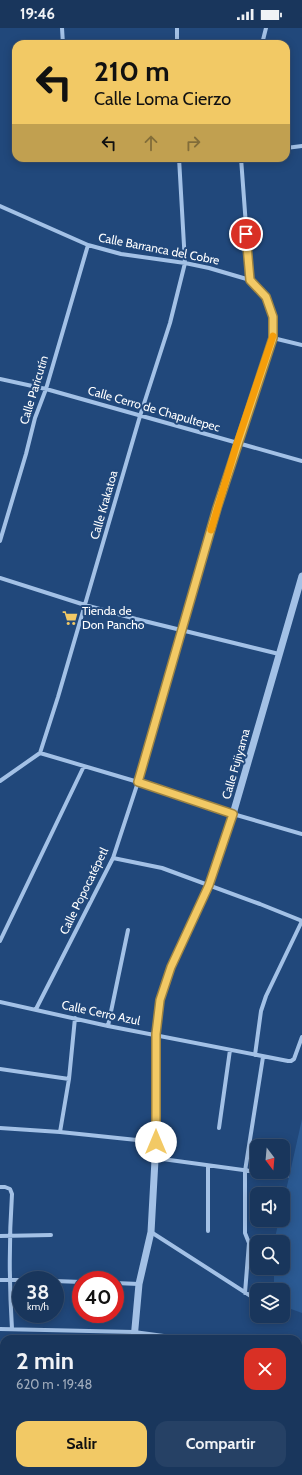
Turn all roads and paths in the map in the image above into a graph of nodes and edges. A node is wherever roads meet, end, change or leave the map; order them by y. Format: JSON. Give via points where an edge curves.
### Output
{"nodes":[{"id":1,"x":62,"y":28,"type":"edge"},
{"id":2,"x":177,"y":28,"type":"edge"},
{"id":3,"x":266,"y":28,"type":"edge"},
{"id":4,"x":63,"y":40,"type":"edge"},
{"id":5,"x":178,"y":40,"type":"edge"},
{"id":6,"x":263,"y":40,"type":"edge"},
{"id":7,"x":302,"y":146,"type":"edge"},
{"id":8,"x":290,"y":148,"type":"edge"},
{"id":9,"x":179,"y":162,"type":"edge"},
{"id":10,"x":241,"y":162,"type":"edge"},
{"id":11,"x":0,"y":206,"type":"edge"},
{"id":12,"x":88,"y":245,"type":"junction"},
{"id":13,"x":185,"y":263,"type":"junction"},
{"id":14,"x":250,"y":280,"type":"junction"},
{"id":15,"x":273,"y":338,"type":"junction"},
{"id":16,"x":302,"y":345,"type":"edge"},
{"id":17,"x":0,"y":379,"type":"edge"},
{"id":18,"x":46,"y":389,"type":"junction"},
{"id":19,"x":140,"y":416,"type":"junction"},
{"id":20,"x":237,"y":443,"type":"junction"},
{"id":21,"x":302,"y":461,"type":"edge"},
{"id":22,"x":0,"y":541,"type":"edge"},
{"id":23,"x":302,"y":576,"type":"edge"},
{"id":24,"x":0,"y":578,"type":"edge"},
{"id":25,"x":85,"y":605,"type":"junction"},
{"id":26,"x":183,"y":630,"type":"junction"},
{"id":27,"x":279,"y":654,"type":"junction"},
{"id":28,"x":40,"y":753,"type":"junction"},
{"id":29,"x":84,"y":766,"type":"junction"},
{"id":30,"x":1,"y":781,"type":"edge"},
{"id":31,"x":138,"y":782,"type":"junction"},
{"id":32,"x":0,"y":786,"type":"edge"},
{"id":33,"x":233,"y":814,"type":"junction"},
{"id":34,"x":302,"y":834,"type":"edge"},
{"id":35,"x":113,"y":858,"type":"junction"},
{"id":36,"x":209,"y":885,"type":"junction"},
{"id":37,"x":302,"y":921,"type":"edge"},
{"id":38,"x":128,"y":930,"type":"dead end"},
{"id":39,"x":0,"y":941,"type":"edge"},
{"id":40,"x":0,"y":1002,"type":"edge"},
{"id":41,"x":36,"y":1009,"type":"junction"},
{"id":42,"x":74,"y":1018,"type":"junction"},
{"id":43,"x":108,"y":1026,"type":"junction"},
{"id":44,"x":156,"y":1034,"type":"junction"},
{"id":45,"x":302,"y":1037,"type":"edge"},
{"id":46,"x":230,"y":1050,"type":"junction"},
{"id":47,"x":255,"y":1055,"type":"junction"},
{"id":48,"x":263,"y":1057,"type":"junction"},
{"id":49,"x":0,"y":1069,"type":"edge"},
{"id":50,"x":69,"y":1079,"type":"junction"},
{"id":51,"x":0,"y":1128,"type":"edge"},
{"id":52,"x":219,"y":1128,"type":"dead end"},
{"id":53,"x":60,"y":1132,"type":"junction"},
{"id":54,"x":156,"y":1142,"type":"junction"},
{"id":55,"x":155,"y":1158,"type":"junction"},
{"id":56,"x":208,"y":1166,"type":"junction"},
{"id":57,"x":245,"y":1171,"type":"junction"},
{"id":58,"x":250,"y":1172,"type":"edge"},
{"id":59,"x":0,"y":1187,"type":"edge"},
{"id":60,"x":208,"y":1231,"type":"dead end"},
{"id":61,"x":151,"y":1232,"type":"junction"},
{"id":62,"x":9,"y":1235,"type":"junction"},
{"id":63,"x":51,"y":1235,"type":"dead end"},
{"id":64,"x":0,"y":1236,"type":"edge"},
{"id":65,"x":9,"y":1279,"type":"junction"},
{"id":66,"x":12,"y":1279,"type":"edge"},
{"id":67,"x":0,"y":1280,"type":"edge"},
{"id":68,"x":124,"y":1283,"type":"edge"},
{"id":69,"x":139,"y":1284,"type":"junction"},
{"id":70,"x":245,"y":1293,"type":"junction"},
{"id":71,"x":250,"y":1296,"type":"edge"},
{"id":72,"x":12,"y":1328,"type":"junction"},
{"id":73,"x":0,"y":1329,"type":"edge"},
{"id":74,"x":134,"y":1335,"type":"edge"}],
"edges":[{"from":1,"to":4,"type":"street"},
{"from":2,"to":5,"type":"street"},
{"from":3,"to":6,"type":"street"},
{"from":7,"to":8,"type":"street"},
{"from":9,"to":13,"type":"street","name":"Calle Krakatoa"},
{"from":10,"to":14,"type":"street"},
{"from":11,"to":12,"type":"street","name":"Calle Barranca del Cobre"},
{"from":12,"to":13,"type":"street","name":"Calle Barranca del Cobre","via":[[121,254]]},
{"from":12,"to":18,"type":"street","name":"Calle Paricutín"},
{"from":13,"to":14,"type":"street","name":"Calle Barranca del Cobre"},
{"from":13,"to":19,"type":"street","name":"Calle Krakatoa","via":[[170,322]]},
{"from":14,"to":15,"type":"street","name":"Calle Popocatépetl","via":[[266,297],[273,317]]},
{"from":15,"to":16,"type":"street"},
{"from":15,"to":20,"type":"street","name":"Calle Popocatépetl"},
{"from":17,"to":18,"type":"street","name":"Calle Cerro de Chapultepec"},
{"from":18,"to":19,"type":"street","name":"Calle Cerro de Chapultepec"},
{"from":18,"to":22,"type":"street","name":"Calle Paricutín","via":[[35,418]]},
{"from":19,"to":20,"type":"street","name":"Calle Cerro de Chapultepec"},
{"from":19,"to":25,"type":"street","name":"Calle Krakatoa"},
{"from":20,"to":21,"type":"street","name":"Calle Cerro de Chapultepec"},
{"from":20,"to":26,"type":"street","name":"Calle Popocatépetl","via":[[189,602]]},
{"from":23,"to":27,"type":"street","name":"Calle Fujiyama"},
{"from":24,"to":25,"type":"street"},
{"from":25,"to":26,"type":"street"},
{"from":25,"to":28,"type":"street","name":"Calle Krakatoa"},
{"from":26,"to":27,"type":"street"},
{"from":26,"to":31,"type":"street","name":"Calle Popocatépetl"},
{"from":27,"to":33,"type":"street","name":"Calle Fujiyama"},
{"from":28,"to":29,"type":"street"},
{"from":28,"to":30,"type":"street"},
{"from":29,"to":31,"type":"street"},
{"from":29,"to":39,"type":"street"},
{"from":30,"to":32,"type":"street"},
{"from":31,"to":33,"type":"street"},
{"from":31,"to":35,"type":"street","name":"Calle Popocatépetl"},
{"from":33,"to":34,"type":"street"},
{"from":33,"to":36,"type":"street","name":"Calle Fujiyama"},
{"from":35,"to":36,"type":"street","via":[[162,868]]},
{"from":35,"to":41,"type":"street","name":"Calle Popocatépetl"},
{"from":36,"to":37,"type":"street"},
{"from":36,"to":44,"type":"street","name":"Calle Fujiyama","via":[[171,967],[160,1000]]},
{"from":37,"to":47,"type":"street","via":[[266,996],[261,1011]]},
{"from":38,"to":43,"type":"street"},
{"from":40,"to":41,"type":"street","name":"Calle Cerro Azul"},
{"from":41,"to":42,"type":"street","name":"Calle Cerro Azul"},
{"from":42,"to":43,"type":"street","name":"Calle Cerro Azul"},
{"from":42,"to":50,"type":"street"},
{"from":43,"to":44,"type":"street","name":"Calle Cerro Azul"},
{"from":44,"to":46,"type":"street","name":"Calle Cerro Azul"},
{"from":44,"to":54,"type":"street","name":"Calle Fujiyama"},
{"from":45,"to":48,"type":"street","name":"Calle Cerro Azul","via":[[291,1061]]},
{"from":46,"to":47,"type":"street","name":"Calle Cerro Azul"},
{"from":46,"to":52,"type":"street"},
{"from":47,"to":48,"type":"street","name":"Calle Cerro Azul"},
{"from":48,"to":57,"type":"street"},
{"from":49,"to":50,"type":"street"},
{"from":50,"to":53,"type":"street"},
{"from":51,"to":53,"type":"street"},
{"from":53,"to":54,"type":"street"},
{"from":54,"to":55,"type":"street","name":"Calle Fujiyama"},
{"from":55,"to":56,"type":"street"},
{"from":55,"to":61,"type":"street","name":"Calle Fujiyama"},
{"from":56,"to":57,"type":"street"},
{"from":56,"to":60,"type":"street"},
{"from":57,"to":58,"type":"street"},
{"from":57,"to":70,"type":"street","via":[[245,1232],[248,1242]]},
{"from":59,"to":62,"type":"street","via":[[10,1189],[12,1194]]},
{"from":61,"to":69,"type":"street","name":"Calle Fujiyama"},
{"from":61,"to":70,"type":"street"},
{"from":62,"to":63,"type":"street"},
{"from":62,"to":64,"type":"street"},
{"from":62,"to":65,"type":"street"},
{"from":65,"to":66,"type":"street"},
{"from":65,"to":67,"type":"street"},
{"from":65,"to":72,"type":"street"},
{"from":68,"to":69,"type":"street"},
{"from":69,"to":74,"type":"street","name":"Calle Fujiyama"},
{"from":70,"to":71,"type":"street"},
{"from":72,"to":73,"type":"street"},
{"from":72,"to":74,"type":"street"}]}
